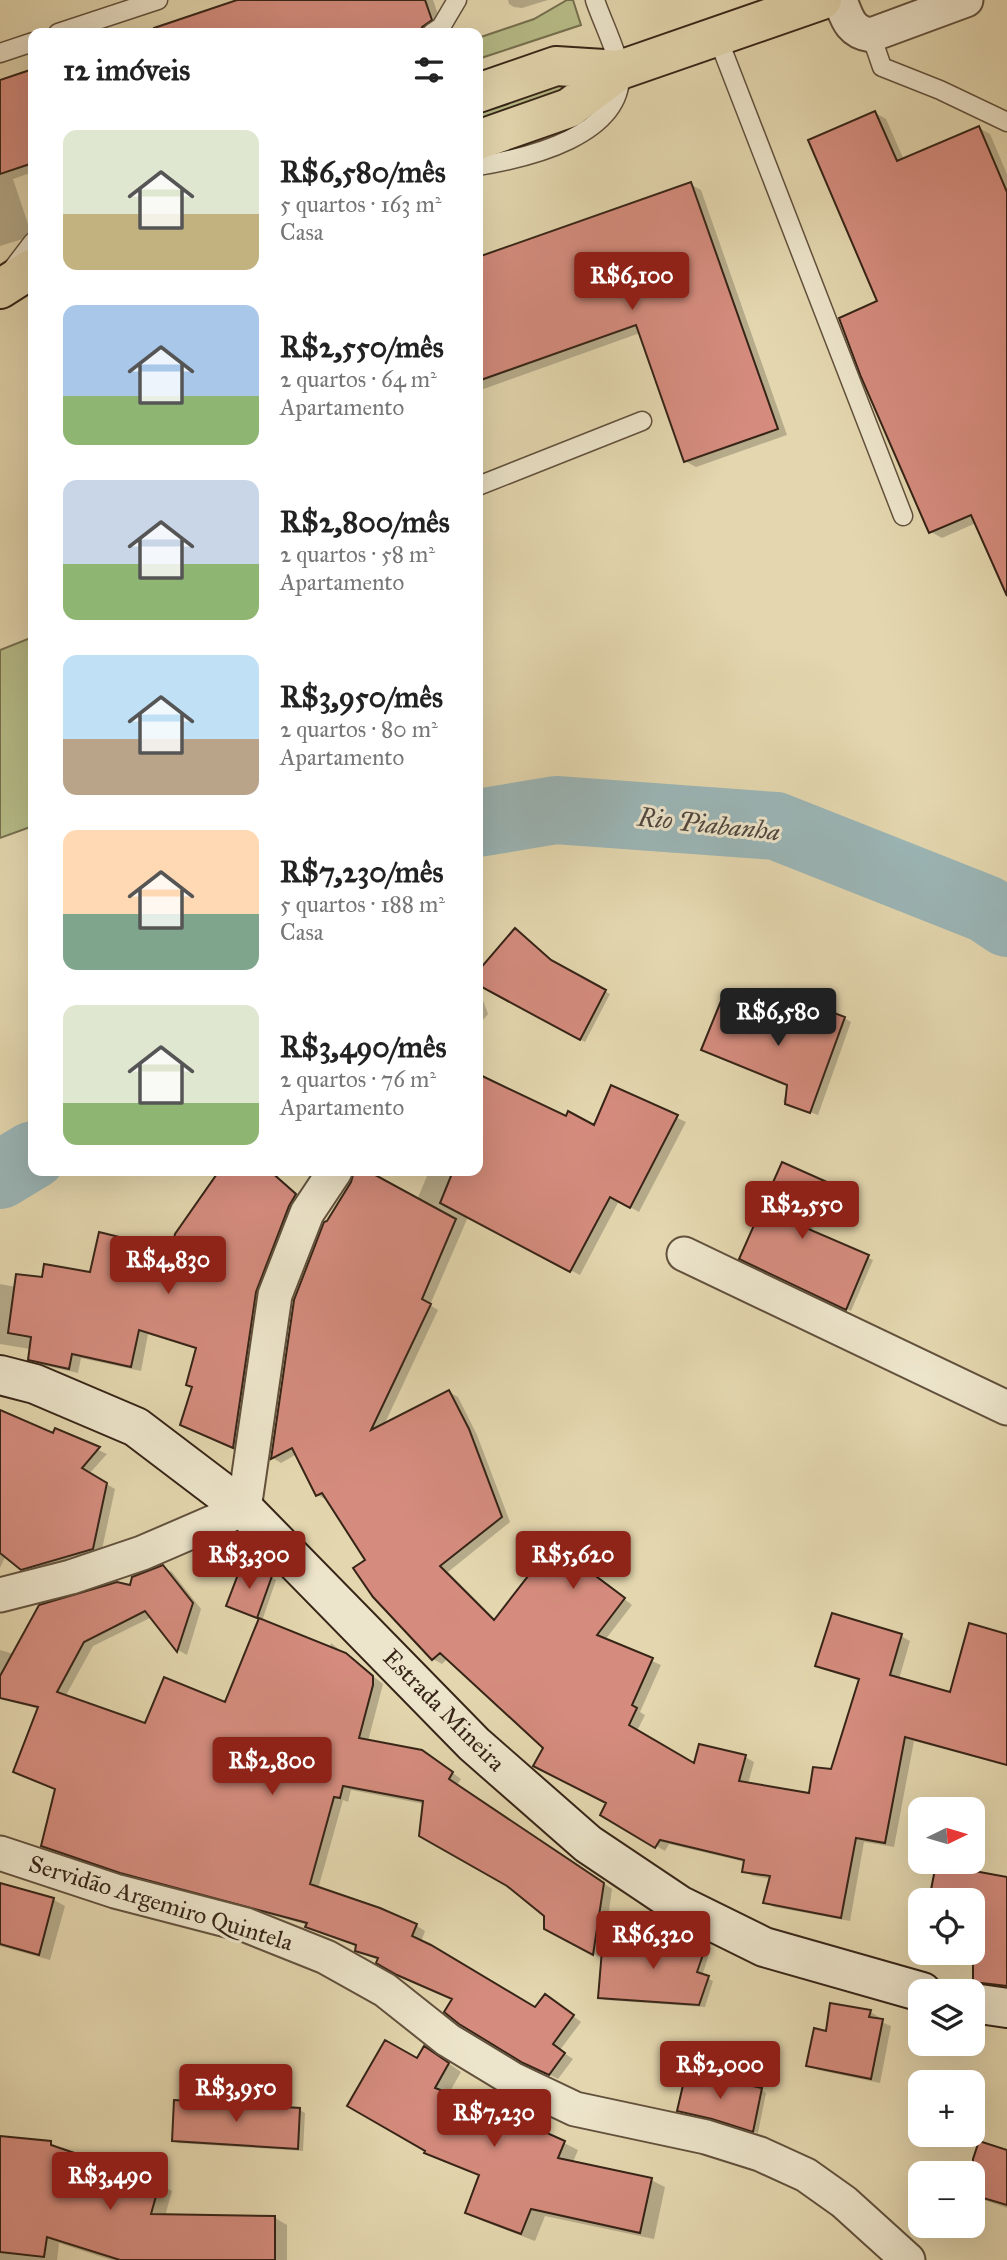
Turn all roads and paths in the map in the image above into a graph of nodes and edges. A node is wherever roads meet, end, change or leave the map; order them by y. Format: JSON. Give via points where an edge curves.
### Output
{"nodes":[{"id":1,"x":158,"y":0,"type":"edge"},
{"id":2,"x":457,"y":0,"type":"edge"},
{"id":3,"x":595,"y":0,"type":"edge"},
{"id":4,"x":822,"y":0,"type":"edge"},
{"id":5,"x":840,"y":0,"type":"edge"},
{"id":6,"x":967,"y":0,"type":"edge"},
{"id":7,"x":73,"y":28,"type":"edge"},
{"id":8,"x":440,"y":28,"type":"edge"},
{"id":9,"x":871,"y":35,"type":"junction"},
{"id":10,"x":717,"y":36,"type":"junction"},
{"id":11,"x":28,"y":43,"type":"edge"},
{"id":12,"x":0,"y":52,"type":"edge"},
{"id":13,"x":620,"y":70,"type":"junction"},
{"id":14,"x":483,"y":91,"type":"edge"},
{"id":15,"x":1007,"y":122,"type":"edge"},
{"id":16,"x":483,"y":138,"type":"edge"},
{"id":17,"x":483,"y":165,"type":"edge"},
{"id":18,"x":28,"y":249,"type":"edge"},
{"id":19,"x":28,"y":271,"type":"edge"},
{"id":20,"x":28,"y":285,"type":"edge"},
{"id":21,"x":0,"y":288,"type":"edge"},
{"id":22,"x":642,"y":421,"type":"dead end"},
{"id":23,"x":483,"y":484,"type":"edge"},
{"id":24,"x":903,"y":516,"type":"dead end"},
{"id":25,"x":332,"y":1176,"type":"edge"},
{"id":26,"x":684,"y":1254,"type":"dead end"},
{"id":27,"x":0,"y":1375,"type":"edge"},
{"id":28,"x":1007,"y":1408,"type":"edge"},
{"id":29,"x":244,"y":1509,"type":"junction"},
{"id":30,"x":0,"y":1595,"type":"edge"},
{"id":31,"x":0,"y":1853,"type":"edge"},
{"id":32,"x":908,"y":1988,"type":"edge"},
{"id":33,"x":985,"y":2005,"type":"edge"},
{"id":34,"x":1007,"y":2008,"type":"edge"},
{"id":35,"x":908,"y":2260,"type":"edge"}],
"edges":[{"from":1,"to":7,"type":"lane"},
{"from":2,"to":8,"type":"lane"},
{"from":3,"to":13,"type":"lane"},
{"from":4,"to":10,"type":"main road"},
{"from":5,"to":9,"type":"street","via":[[849,23],[860,34]]},
{"from":6,"to":9,"type":"street"},
{"from":9,"to":15,"type":"lane","via":[[882,67]]},
{"from":10,"to":13,"type":"main road"},
{"from":10,"to":24,"type":"lane"},
{"from":11,"to":12,"type":"lane"},
{"from":13,"to":14,"type":"main road","via":[[556,66]]},
{"from":13,"to":16,"type":"main road","via":[[569,108]]},
{"from":13,"to":17,"type":"lane","via":[[615,102],[600,120],[570,140]]},
{"from":18,"to":21,"type":"lane"},
{"from":19,"to":21,"type":"main road"},
{"from":20,"to":21,"type":"main road"},
{"from":22,"to":23,"type":"lane"},
{"from":25,"to":29,"type":"street","via":[[307,1213],[275,1295]]},
{"from":26,"to":28,"type":"street"},
{"from":27,"to":29,"type":"street","name":"Estrada Mineira","via":[[35,1384],[136,1427]]},
{"from":29,"to":30,"type":"street","via":[[142,1553]]},
{"from":29,"to":32,"type":"street","name":"Estrada Mineira","via":[[474,1744],[587,1844],[679,1905],[764,1947]]},
{"from":31,"to":35,"type":"street","name":"Servidão Argemiro Quintela","via":[[115,1891],[246,1924],[326,1957],[385,1990],[448,2040],[575,2109],[706,2137],[806,2175],[844,2202]]},
{"from":33,"to":34,"type":"street"}]}
